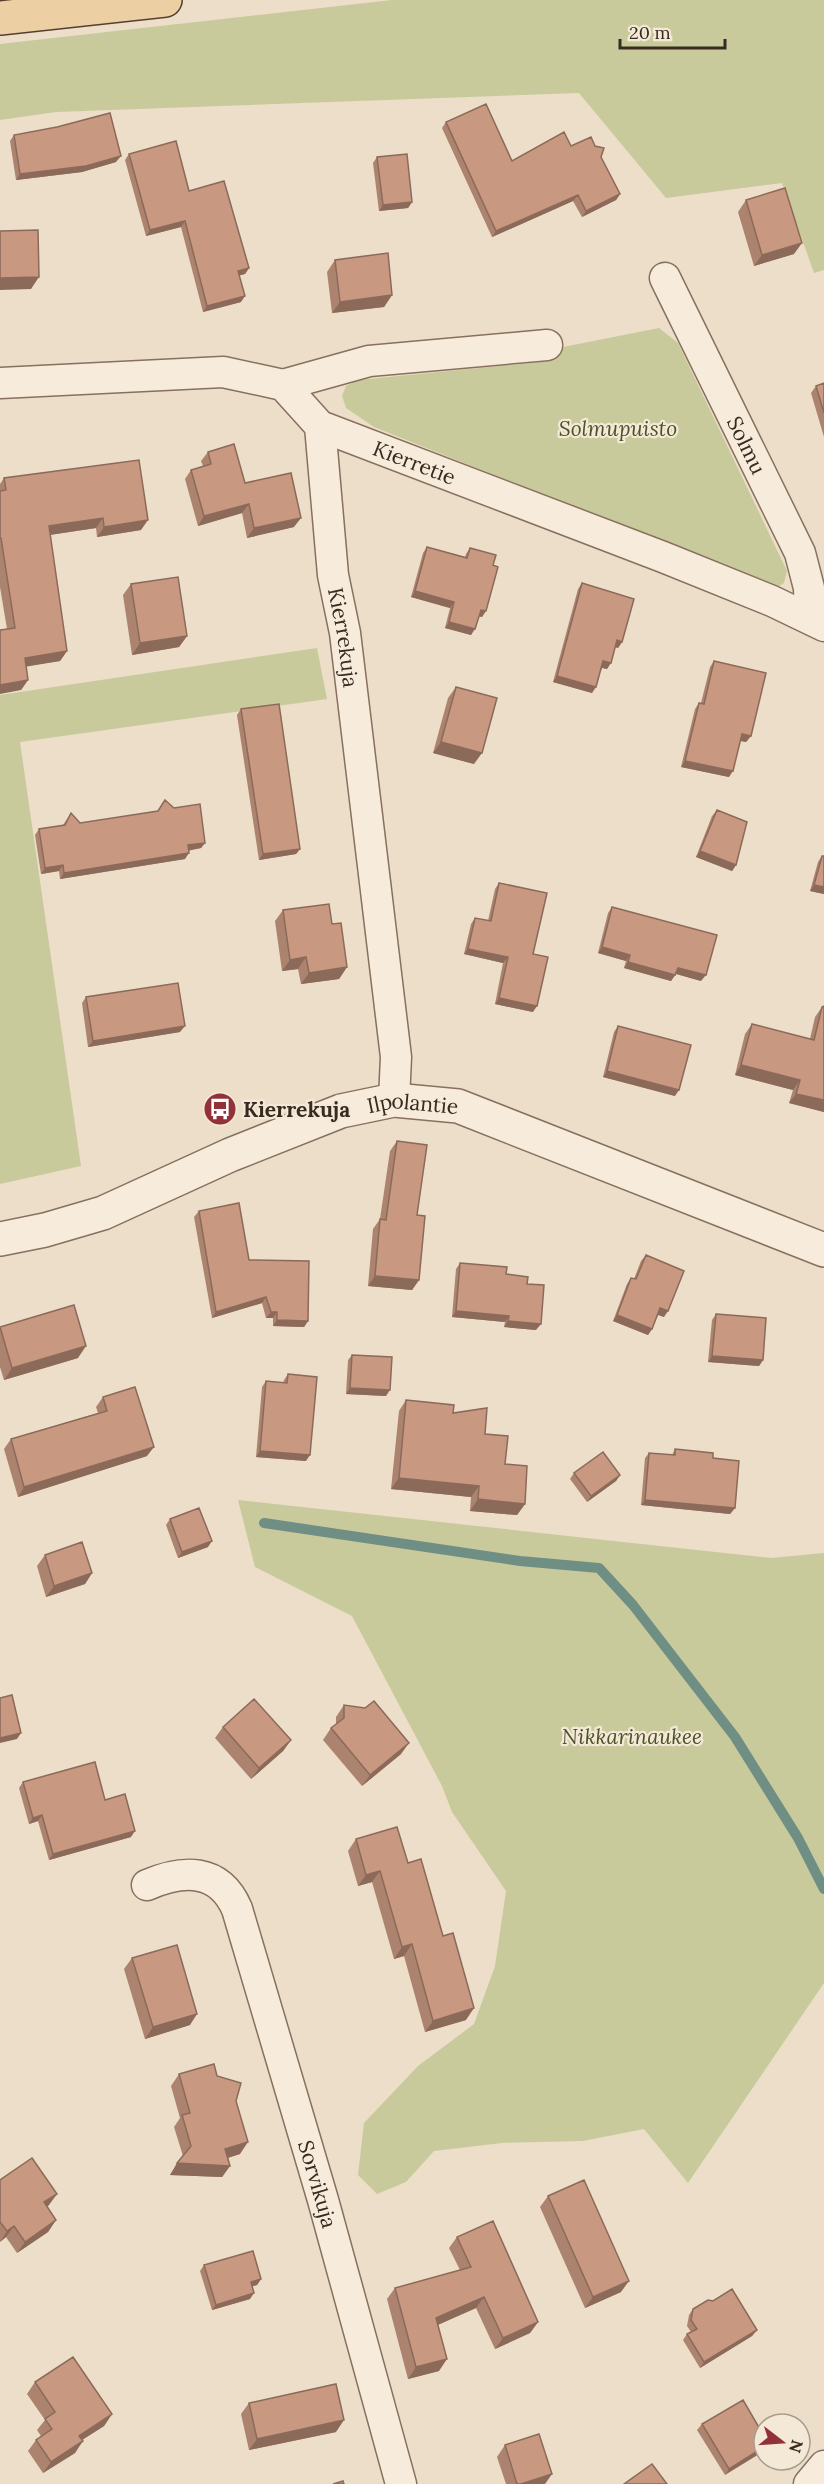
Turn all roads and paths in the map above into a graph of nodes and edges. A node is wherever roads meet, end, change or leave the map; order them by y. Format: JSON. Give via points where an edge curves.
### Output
{"nodes":[{"id":1,"x":165,"y":0,"type":"edge"},
{"id":2,"x":0,"y":18,"type":"edge"},
{"id":3,"x":665,"y":278,"type":"dead end"},
{"id":4,"x":547,"y":345,"type":"dead end"},
{"id":5,"x":0,"y":383,"type":"edge"},
{"id":6,"x":283,"y":385,"type":"junction"},
{"id":7,"x":320,"y":426,"type":"junction"},
{"id":8,"x":817,"y":622,"type":"edge"},
{"id":9,"x":394,"y":1100,"type":"junction"},
{"id":10,"x":0,"y":1239,"type":"edge"},
{"id":11,"x":824,"y":1250,"type":"edge"},
{"id":12,"x":147,"y":1885,"type":"dead end"},
{"id":13,"x":824,"y":2466,"type":"edge"},
{"id":14,"x":401,"y":2484,"type":"edge"},
{"id":15,"x":809,"y":2484,"type":"edge"}],
"edges":[{"from":1,"to":2,"type":"main road"},
{"from":3,"to":8,"type":"street","name":"Solmu","via":[[800,553]]},
{"from":4,"to":6,"type":"street","via":[[369,361]]},
{"from":5,"to":6,"type":"street","via":[[223,372]]},
{"from":6,"to":7,"type":"street","name":"Kierretie"},
{"from":7,"to":8,"type":"street","name":"Kierretie","via":[[663,557]]},
{"from":7,"to":9,"type":"street","name":"Kierrekuja","via":[[333,575],[345,633],[396,1057]]},
{"from":9,"to":10,"type":"street","name":"Ilpolantie","via":[[341,1111],[230,1155],[103,1214]]},
{"from":9,"to":11,"type":"street","name":"Ilpolantie","via":[[458,1106]]},
{"from":12,"to":14,"type":"street","name":"Sorvikuja","via":[[171,1875],[194,1874],[212,1879],[237,1909]]},
{"from":13,"to":15,"type":"street"}]}
